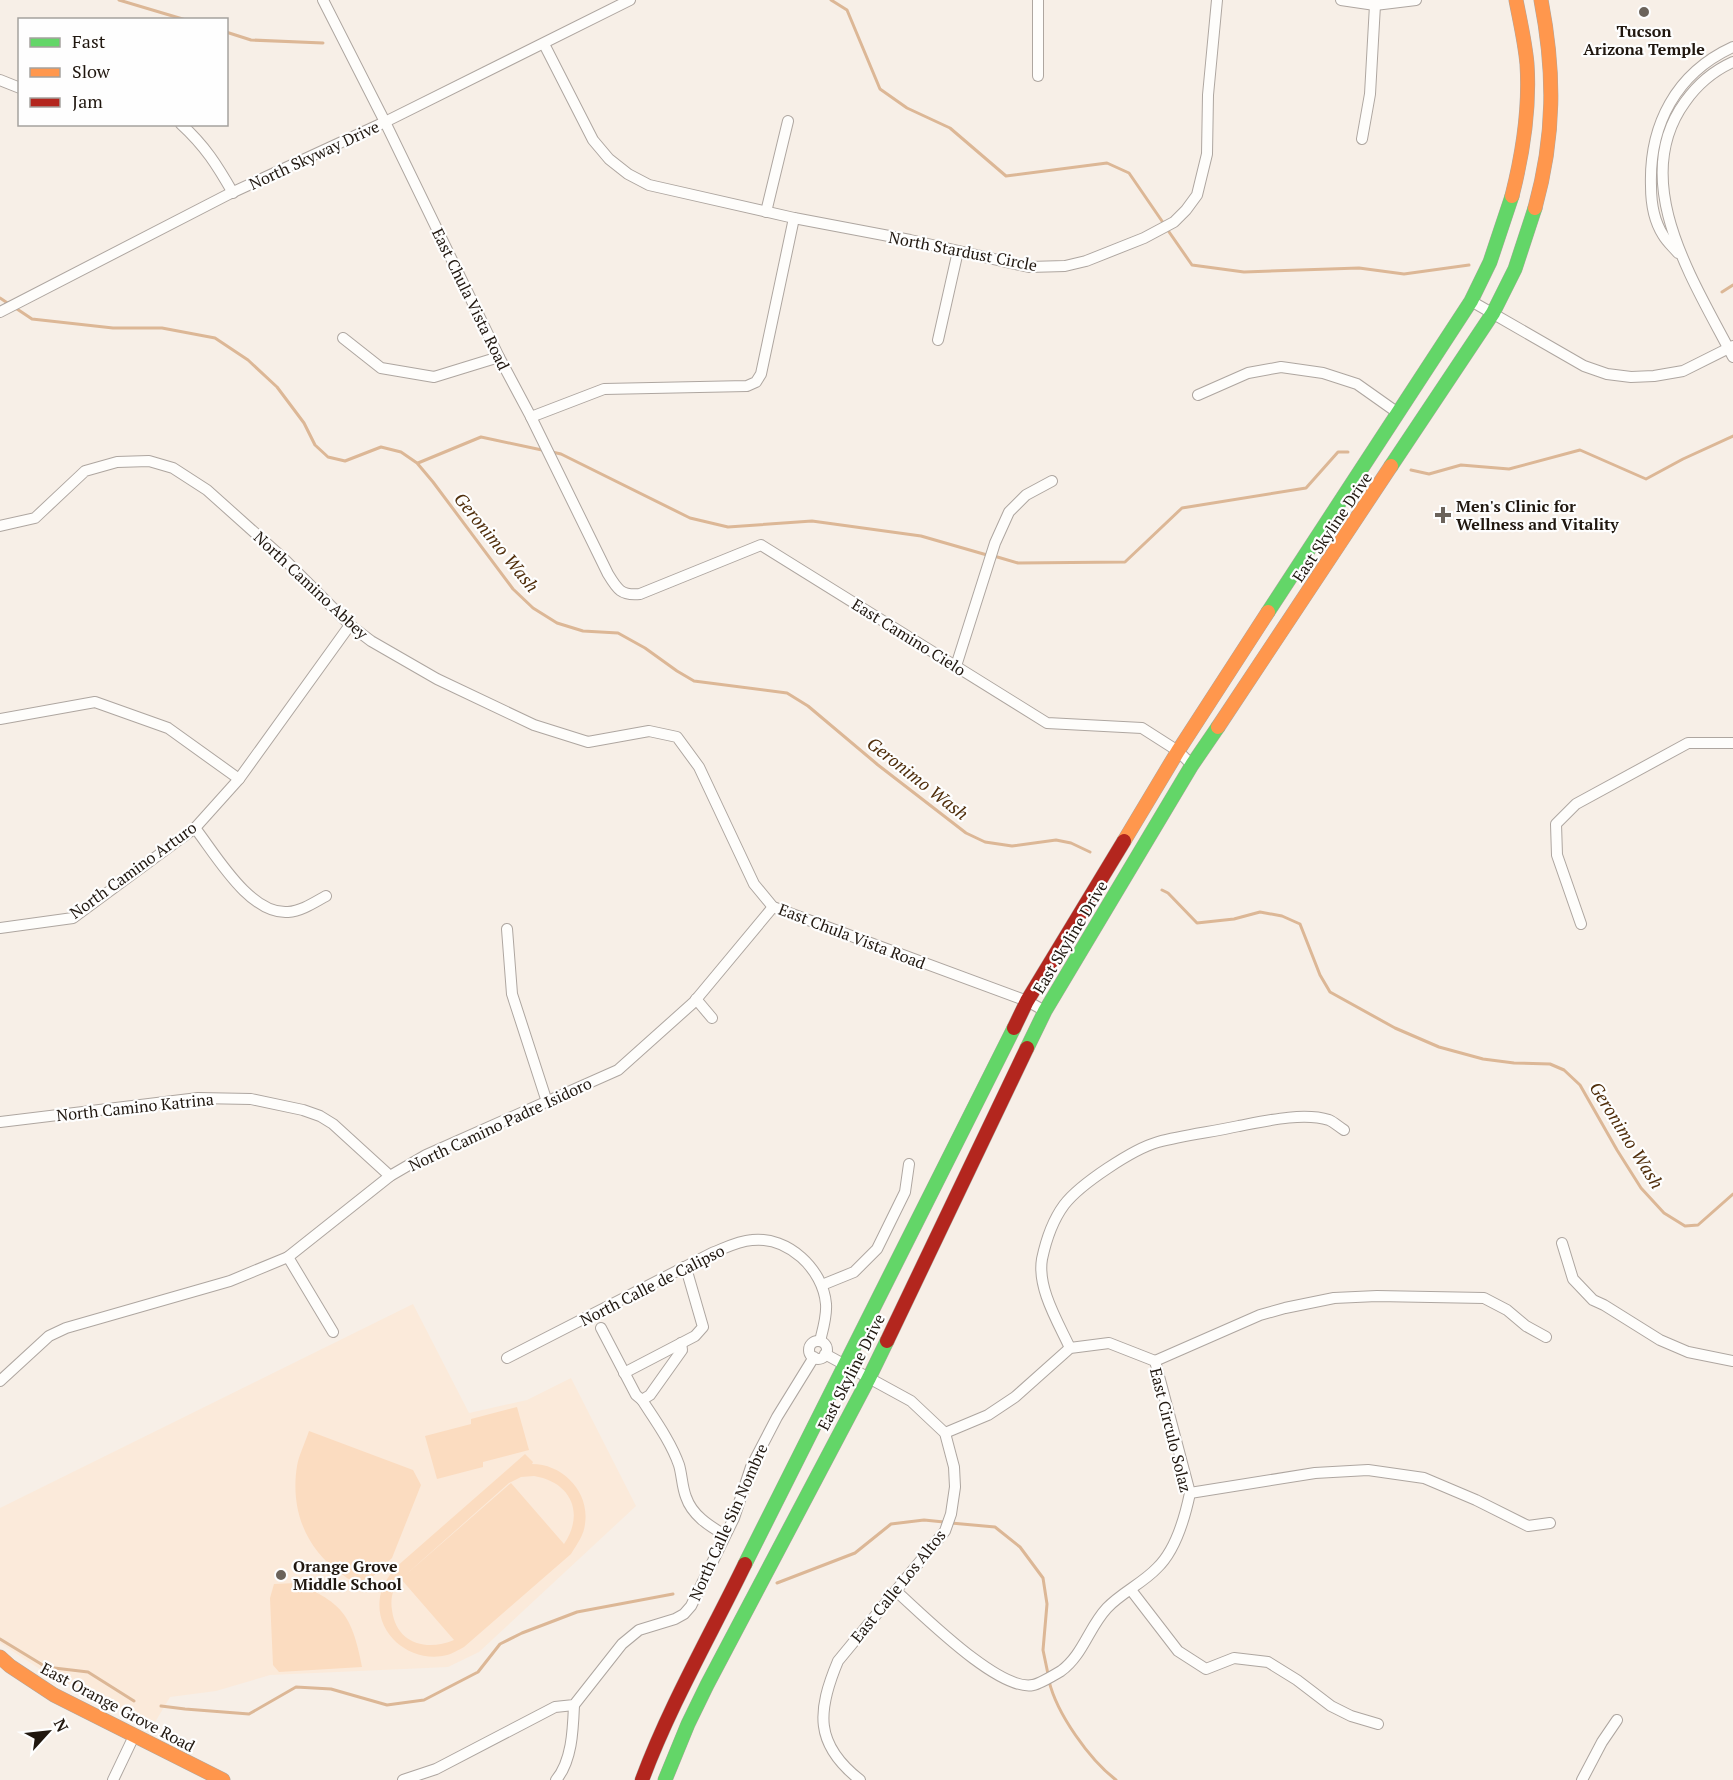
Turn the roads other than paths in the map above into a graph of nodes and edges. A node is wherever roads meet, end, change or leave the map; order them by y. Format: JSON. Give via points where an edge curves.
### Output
{"nodes":[{"id":1,"x":323,"y":0,"type":"edge"},
{"id":2,"x":630,"y":0,"type":"edge"},
{"id":3,"x":1038,"y":0,"type":"edge"},
{"id":4,"x":1217,"y":0,"type":"edge"},
{"id":5,"x":1341,"y":0,"type":"edge"},
{"id":6,"x":1416,"y":0,"type":"edge"},
{"id":7,"x":1516,"y":0,"type":"edge"},
{"id":8,"x":1541,"y":0,"type":"edge"},
{"id":9,"x":1375,"y":5,"type":"junction"},
{"id":10,"x":544,"y":44,"type":"junction"},
{"id":11,"x":1733,"y":47,"type":"edge"},
{"id":12,"x":1733,"y":62,"type":"edge"},
{"id":13,"x":1038,"y":76,"type":"dead end"},
{"id":14,"x":0,"y":80,"type":"edge"},
{"id":15,"x":18,"y":87,"type":"edge"},
{"id":16,"x":788,"y":121,"type":"dead end"},
{"id":17,"x":385,"y":122,"type":"junction"},
{"id":18,"x":183,"y":126,"type":"edge"},
{"id":19,"x":1362,"y":139,"type":"dead end"},
{"id":20,"x":233,"y":193,"type":"junction"},
{"id":21,"x":766,"y":212,"type":"junction"},
{"id":22,"x":794,"y":218,"type":"junction"},
{"id":23,"x":958,"y":251,"type":"junction"},
{"id":24,"x":1681,"y":255,"type":"junction"},
{"id":25,"x":1471,"y":301,"type":"junction"},
{"id":26,"x":0,"y":312,"type":"edge"},
{"id":27,"x":1493,"y":313,"type":"junction"},
{"id":28,"x":343,"y":338,"type":"dead end"},
{"id":29,"x":938,"y":340,"type":"dead end"},
{"id":30,"x":1732,"y":350,"type":"edge"},
{"id":31,"x":498,"y":357,"type":"junction"},
{"id":32,"x":1198,"y":395,"type":"dead end"},
{"id":33,"x":1398,"y":413,"type":"junction"},
{"id":34,"x":531,"y":417,"type":"junction"},
{"id":35,"x":1052,"y":481,"type":"dead end"},
{"id":36,"x":0,"y":526,"type":"edge"},
{"id":37,"x":626,"y":594,"type":"joint"},
{"id":38,"x":350,"y":626,"type":"junction"},
{"id":39,"x":956,"y":666,"type":"junction"},
{"id":40,"x":0,"y":719,"type":"edge"},
{"id":41,"x":677,"y":737,"type":"joint"},
{"id":42,"x":1733,"y":743,"type":"edge"},
{"id":43,"x":1178,"y":751,"type":"junction"},
{"id":44,"x":1192,"y":765,"type":"junction"},
{"id":45,"x":239,"y":779,"type":"junction"},
{"id":46,"x":195,"y":828,"type":"junction"},
{"id":47,"x":327,"y":896,"type":"dead end"},
{"id":48,"x":773,"y":907,"type":"junction"},
{"id":49,"x":1581,"y":924,"type":"dead end"},
{"id":50,"x":0,"y":928,"type":"edge"},
{"id":51,"x":507,"y":929,"type":"dead end"},
{"id":52,"x":696,"y":999,"type":"junction"},
{"id":53,"x":1027,"y":1001,"type":"junction"},
{"id":54,"x":1046,"y":1011,"type":"junction"},
{"id":55,"x":712,"y":1018,"type":"dead end"},
{"id":56,"x":547,"y":1102,"type":"junction"},
{"id":57,"x":0,"y":1122,"type":"edge"},
{"id":58,"x":1344,"y":1130,"type":"dead end"},
{"id":59,"x":909,"y":1164,"type":"dead end"},
{"id":60,"x":390,"y":1176,"type":"junction"},
{"id":61,"x":1562,"y":1243,"type":"dead end"},
{"id":62,"x":288,"y":1257,"type":"junction"},
{"id":63,"x":684,"y":1267,"type":"junction"},
{"id":64,"x":822,"y":1285,"type":"junction"},
{"id":65,"x":601,"y":1328,"type":"dead end"},
{"id":66,"x":333,"y":1332,"type":"dead end"},
{"id":67,"x":1546,"y":1337,"type":"dead end"},
{"id":68,"x":820,"y":1341,"type":"junction"},
{"id":69,"x":681,"y":1343,"type":"junction"},
{"id":70,"x":1070,"y":1348,"type":"junction"},
{"id":71,"x":825,"y":1354,"type":"junction"},
{"id":72,"x":814,"y":1357,"type":"junction"},
{"id":73,"x":507,"y":1358,"type":"dead end"},
{"id":74,"x":1155,"y":1361,"type":"junction"},
{"id":75,"x":1733,"y":1361,"type":"edge"},
{"id":76,"x":844,"y":1364,"type":"junction"},
{"id":77,"x":624,"y":1373,"type":"junction"},
{"id":78,"x":869,"y":1378,"type":"junction"},
{"id":79,"x":0,"y":1381,"type":"edge"},
{"id":80,"x":642,"y":1400,"type":"junction"},
{"id":81,"x":945,"y":1433,"type":"junction"},
{"id":82,"x":1190,"y":1493,"type":"junction"},
{"id":83,"x":1550,"y":1523,"type":"dead end"},
{"id":84,"x":725,"y":1535,"type":"junction"},
{"id":85,"x":1131,"y":1590,"type":"junction"},
{"id":86,"x":896,"y":1591,"type":"junction"},
{"id":87,"x":0,"y":1658,"type":"edge"},
{"id":88,"x":574,"y":1705,"type":"junction"},
{"id":89,"x":1617,"y":1720,"type":"dead end"},
{"id":90,"x":1378,"y":1724,"type":"dead end"},
{"id":91,"x":134,"y":1736,"type":"junction"},
{"id":92,"x":114,"y":1780,"type":"edge"},
{"id":93,"x":223,"y":1780,"type":"edge"},
{"id":94,"x":403,"y":1780,"type":"edge"},
{"id":95,"x":556,"y":1780,"type":"edge"},
{"id":96,"x":642,"y":1780,"type":"edge"},
{"id":97,"x":665,"y":1780,"type":"edge"},
{"id":98,"x":860,"y":1780,"type":"edge"},
{"id":99,"x":1582,"y":1780,"type":"edge"}],
"edges":[{"from":1,"to":17,"type":"street","name":"East Chula Vista Road"},
{"from":2,"to":10,"type":"street","name":"North Skyway Drive"},
{"from":3,"to":13,"type":"street"},
{"from":4,"to":23,"type":"street","name":"North Stardust Circle","via":[[1207,154],[1197,195],[1174,222],[1135,242],[1065,266],[1029,267]]},
{"from":5,"to":9,"type":"street"},
{"from":6,"to":9,"type":"street"},
{"from":7,"to":25,"type":"main road","name":"East Skyline Drive","via":[[1527,63],[1523,148],[1510,205]]},
{"from":8,"to":27,"type":"main road","name":"East Skyline Drive","via":[[1552,92],[1549,142],[1517,265]]},
{"from":9,"to":19,"type":"street","via":[[1370,94]]},
{"from":10,"to":17,"type":"street","name":"North Skyway Drive"},
{"from":10,"to":21,"type":"street","name":"North Stardust Circle","via":[[593,140],[628,174],[649,185]]},
{"from":11,"to":24,"type":"street","via":[[1694,73],[1680,88],[1655,136],[1651,202],[1663,236]]},
{"from":12,"to":24,"type":"street","via":[[1690,94],[1667,136],[1662,177],[1664,200]]},
{"from":14,"to":15,"type":"street"},
{"from":16,"to":21,"type":"street"},
{"from":17,"to":20,"type":"street","name":"North Skyway Drive"},
{"from":17,"to":31,"type":"street","name":"East Chula Vista Road"},
{"from":18,"to":20,"type":"street","via":[[218,166]]},
{"from":20,"to":26,"type":"street","name":"North Skyway Drive"},
{"from":21,"to":22,"type":"street","name":"North Stardust Circle"},
{"from":22,"to":23,"type":"street","name":"North Stardust Circle"},
{"from":22,"to":34,"type":"street","via":[[761,374],[756,382],[747,386],[604,389]]},
{"from":23,"to":29,"type":"street"},
{"from":24,"to":30,"type":"street"},
{"from":25,"to":27,"type":"street"},
{"from":25,"to":33,"type":"main road","name":"East Skyline Drive"},
{"from":27,"to":30,"type":"street","via":[[1584,366],[1607,374],[1631,377],[1683,371]]},
{"from":27,"to":44,"type":"main road","name":"East Skyline Drive"},
{"from":28,"to":31,"type":"street","via":[[381,368],[434,377]]},
{"from":31,"to":34,"type":"street","name":"East Chula Vista Road"},
{"from":32,"to":33,"type":"street","via":[[1248,373],[1281,367],[1323,373],[1357,384]]},
{"from":33,"to":43,"type":"main road","name":"East Skyline Drive"},
{"from":34,"to":37,"type":"street","name":"East Chula Vista Road","via":[[608,574]]},
{"from":35,"to":39,"type":"street","via":[[1026,495],[1009,512],[995,543]]},
{"from":36,"to":38,"type":"street","name":"North Camino Abbey","via":[[35,518],[85,471],[117,462],[149,461],[173,468],[207,490],[283,558]]},
{"from":37,"to":39,"type":"street","name":"East Camino Cielo","via":[[640,594],[761,545]]},
{"from":38,"to":41,"type":"street","name":"North Camino Abbey","via":[[437,679],[534,725],[588,742],[649,731]]},
{"from":38,"to":45,"type":"street","name":"North Camino Arturo"},
{"from":39,"to":43,"type":"street","name":"East Camino Cielo","via":[[1047,723],[1142,728]]},
{"from":40,"to":45,"type":"street","via":[[95,702],[168,728]]},
{"from":41,"to":48,"type":"street","name":"East Chula Vista Road","via":[[699,766],[754,884]]},
{"from":42,"to":49,"type":"street","via":[[1688,743],[1576,804],[1556,824],[1557,855]]},
{"from":43,"to":44,"type":"street","name":"East Camino Cielo"},
{"from":43,"to":53,"type":"main road","name":"East Skyline Drive"},
{"from":44,"to":54,"type":"main road","name":"East Skyline Drive"},
{"from":45,"to":46,"type":"street","name":"North Camino Arturo"},
{"from":46,"to":47,"type":"street","via":[[245,894],[267,908],[279,912],[299,910]]},
{"from":46,"to":50,"type":"street","name":"North Camino Arturo","via":[[73,918]]},
{"from":48,"to":52,"type":"street","name":"North Camino Padre Isidoro"},
{"from":48,"to":53,"type":"street","name":"East Chula Vista Road"},
{"from":51,"to":56,"type":"street","via":[[512,994]]},
{"from":52,"to":55,"type":"street"},
{"from":52,"to":56,"type":"street","name":"North Camino Padre Isidoro","via":[[618,1070]]},
{"from":53,"to":54,"type":"street","name":"East Chula Vista Road"},
{"from":53,"to":76,"type":"main road","name":"East Skyline Drive"},
{"from":54,"to":78,"type":"main road","name":"East Skyline Drive"},
{"from":56,"to":60,"type":"street","name":"North Camino Padre Isidoro","via":[[426,1155]]},
{"from":57,"to":60,"type":"street","name":"North Camino Katrina","via":[[198,1098],[251,1099],[320,1116]]},
{"from":58,"to":70,"type":"street","via":[[1318,1118],[1290,1118],[1157,1142],[1130,1154],[1087,1183],[1065,1204],[1050,1230],[1042,1260],[1042,1285]]},
{"from":59,"to":64,"type":"street","via":[[906,1192],[877,1249],[854,1272]]},
{"from":60,"to":62,"type":"street","name":"North Camino Padre Isidoro"},
{"from":61,"to":75,"type":"street","via":[[1573,1279],[1593,1300],[1660,1340],[1688,1352]]},
{"from":62,"to":66,"type":"street"},
{"from":62,"to":79,"type":"street","name":"North Camino Padre Isidoro","via":[[230,1281],[66,1328],[48,1336]]},
{"from":63,"to":64,"type":"street","name":"North Calle de Calipso","via":[[736,1243],[766,1240],[783,1245],[804,1259]]},
{"from":63,"to":69,"type":"street","via":[[702,1327]]},
{"from":63,"to":73,"type":"street","name":"North Calle de Calipso"},
{"from":64,"to":68,"type":"street","name":"North Calle Sin Nombre","via":[[826,1304]]},
{"from":65,"to":77,"type":"street"},
{"from":67,"to":74,"type":"street","via":[[1484,1298],[1334,1298],[1260,1315]]},
{"from":68,"to":71,"type":"street","via":[[826,1346]]},
{"from":68,"to":72,"type":"street","name":"North Calle Sin Nombre","via":[[811,1345]]},
{"from":69,"to":77,"type":"street"},
{"from":69,"to":80,"type":"street","via":[[682,1350],[676,1359],[651,1395]]},
{"from":70,"to":74,"type":"street","name":"East Circulo Solaz","via":[[1109,1343]]},
{"from":70,"to":81,"type":"street","via":[[1015,1397],[988,1415]]},
{"from":71,"to":72,"type":"street"},
{"from":71,"to":76,"type":"street"},
{"from":72,"to":84,"type":"street","name":"North Calle Sin Nombre","via":[[751,1467]]},
{"from":74,"to":82,"type":"street","name":"East Circulo Solaz"},
{"from":76,"to":78,"type":"street"},
{"from":76,"to":96,"type":"main road","name":"East Skyline Drive","via":[[663,1726]]},
{"from":77,"to":80,"type":"street"},
{"from":78,"to":81,"type":"street","via":[[911,1401]]},
{"from":78,"to":97,"type":"main road","name":"East Skyline Drive","via":[[707,1685]]},
{"from":80,"to":84,"type":"street","via":[[679,1465],[692,1509]]},
{"from":81,"to":86,"type":"street","name":"East Calle Los Altos","via":[[954,1467],[951,1514],[945,1531]]},
{"from":82,"to":83,"type":"street","via":[[1315,1473],[1368,1470],[1424,1478],[1528,1526]]},
{"from":82,"to":85,"type":"street","name":"East Circulo Solaz","via":[[1173,1544],[1158,1567]]},
{"from":84,"to":88,"type":"street","name":"North Calle Sin Nombre","via":[[700,1591],[684,1614],[639,1630],[627,1639]]},
{"from":85,"to":86,"type":"street","name":"East Circulo Solaz","via":[[1107,1608],[1075,1658],[1061,1671],[1033,1686],[1011,1683],[981,1665]]},
{"from":85,"to":90,"type":"street","via":[[1178,1651],[1206,1669],[1233,1658],[1268,1662],[1331,1706]]},
{"from":86,"to":98,"type":"street","name":"East Calle Los Altos","via":[[838,1660],[828,1684],[824,1730],[832,1751]]},
{"from":87,"to":91,"type":"main road","name":"East Orange Grove Road","via":[[54,1695]]},
{"from":88,"to":94,"type":"street","via":[[555,1707],[453,1761]]},
{"from":88,"to":95,"type":"street","via":[[568,1760]]},
{"from":89,"to":99,"type":"street"},
{"from":91,"to":92,"type":"street"},
{"from":91,"to":93,"type":"main road","name":"East Orange Grove Road"}]}
